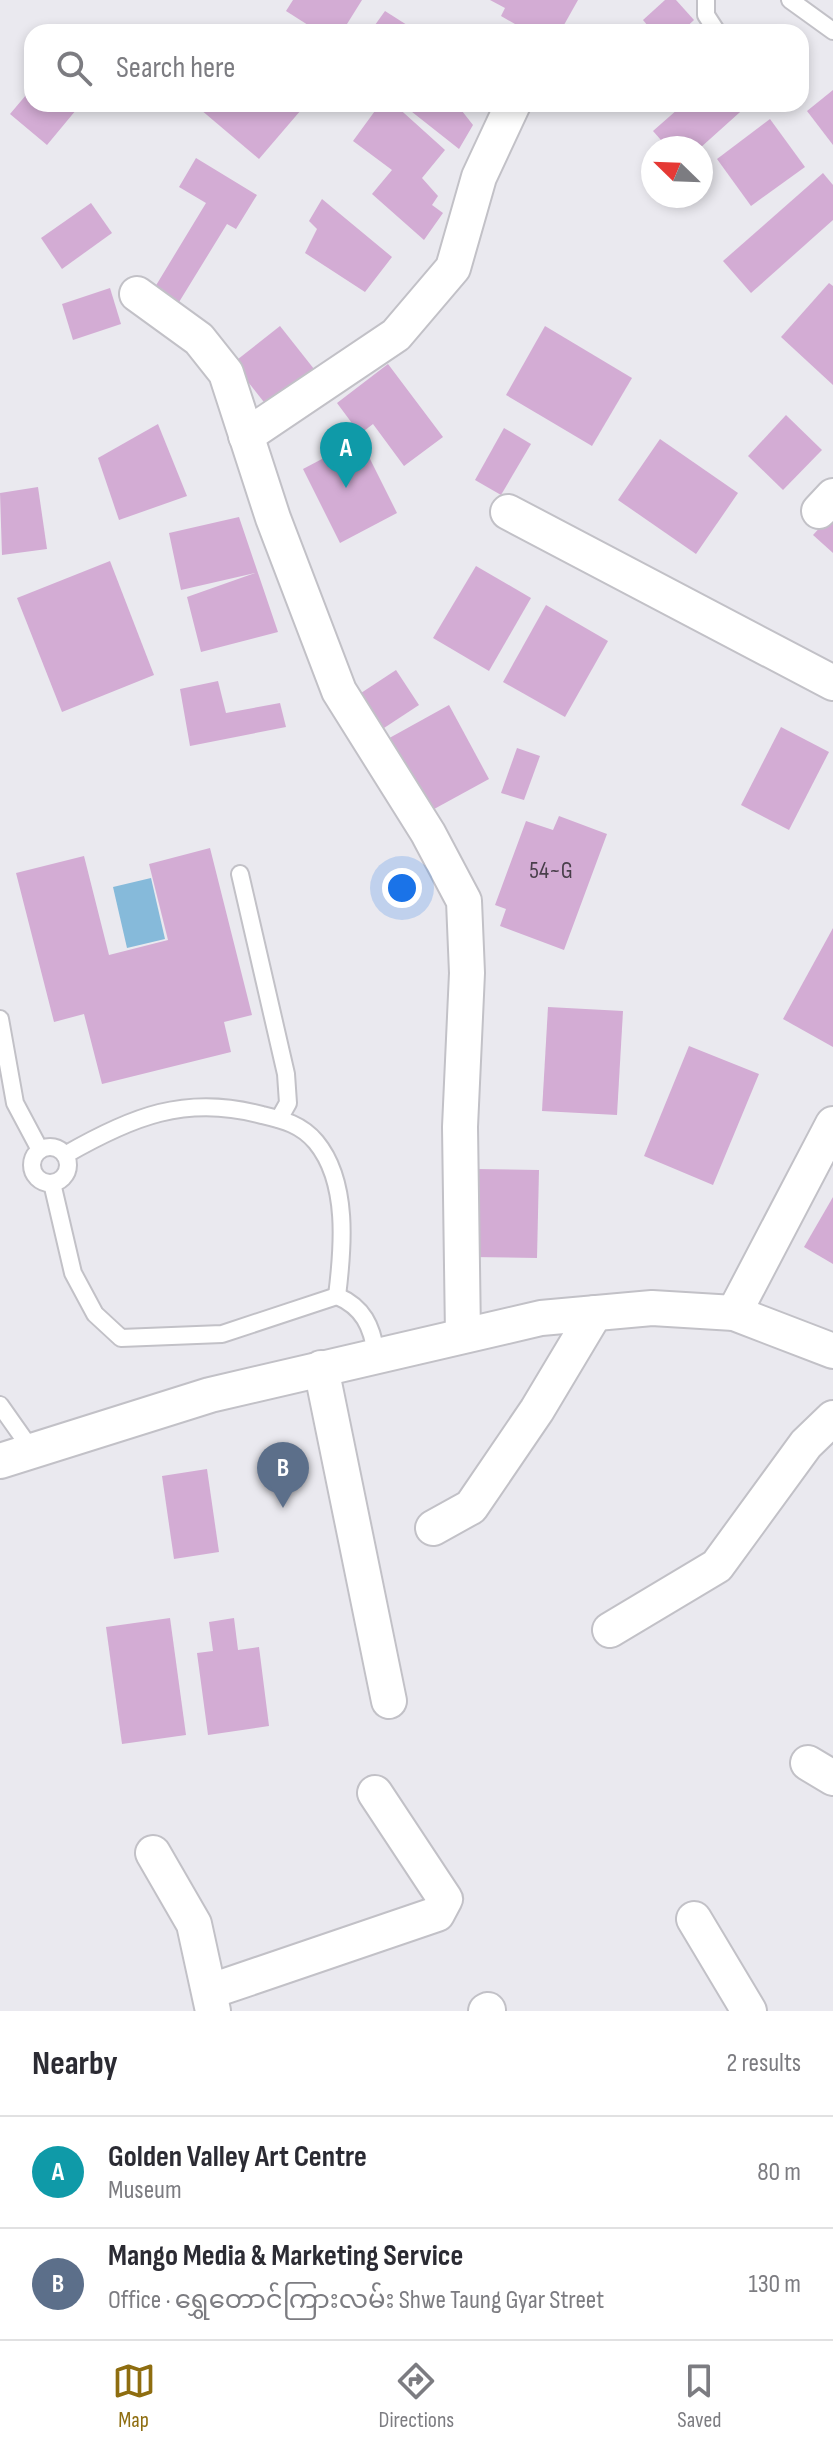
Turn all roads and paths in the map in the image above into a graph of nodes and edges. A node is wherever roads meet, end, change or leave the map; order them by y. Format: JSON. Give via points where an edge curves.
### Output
{"nodes":[{"id":1,"x":706,"y":0,"type":"edge"},
{"id":2,"x":790,"y":0,"type":"edge"},
{"id":3,"x":712,"y":24,"type":"edge"},
{"id":4,"x":833,"y":31,"type":"edge"},
{"id":5,"x":509,"y":112,"type":"edge"},
{"id":6,"x":137,"y":294,"type":"dead end"},
{"id":7,"x":246,"y":436,"type":"junction"},
{"id":8,"x":508,"y":512,"type":"dead end"},
{"id":9,"x":833,"y":683,"type":"edge"},
{"id":10,"x":240,"y":874,"type":"dead end"},
{"id":11,"x":0,"y":1019,"type":"edge"},
{"id":12,"x":279,"y":1119,"type":"junction"},
{"id":13,"x":833,"y":1124,"type":"edge"},
{"id":14,"x":40,"y":1150,"type":"junction"},
{"id":15,"x":65,"y":1155,"type":"junction"},
{"id":16,"x":52,"y":1183,"type":"junction"},
{"id":17,"x":337,"y":1296,"type":"junction"},
{"id":18,"x":595,"y":1313,"type":"junction"},
{"id":19,"x":734,"y":1313,"type":"junction"},
{"id":20,"x":463,"y":1335,"type":"junction"},
{"id":21,"x":833,"y":1351,"type":"edge"},
{"id":22,"x":376,"y":1354,"type":"junction"},
{"id":23,"x":321,"y":1368,"type":"junction"},
{"id":24,"x":0,"y":1405,"type":"edge"},
{"id":25,"x":833,"y":1418,"type":"edge"},
{"id":26,"x":15,"y":1455,"type":"edge"},
{"id":27,"x":433,"y":1528,"type":"dead end"},
{"id":28,"x":610,"y":1630,"type":"dead end"},
{"id":29,"x":389,"y":1701,"type":"dead end"},
{"id":30,"x":375,"y":1793,"type":"dead end"},
{"id":31,"x":153,"y":1853,"type":"dead end"},
{"id":32,"x":694,"y":1919,"type":"dead end"},
{"id":33,"x":212,"y":2001,"type":"edge"},
{"id":34,"x":749,"y":2011,"type":"edge"}],
"edges":[{"from":1,"to":3,"type":"lane"},
{"from":2,"to":4,"type":"lane"},
{"from":5,"to":7,"type":"street","via":[[479,177],[453,268],[396,335]]},
{"from":6,"to":7,"type":"street","via":[[199,339],[226,373]]},
{"from":7,"to":20,"type":"street","via":[[339,691],[405,794],[464,901]]},
{"from":8,"to":9,"type":"street"},
{"from":10,"to":12,"type":"lane","via":[[286,1074],[288,1103]]},
{"from":11,"to":14,"type":"lane","via":[[15,1103]]},
{"from":12,"to":15,"type":"lane","via":[[231,1106],[154,1112]]},
{"from":12,"to":17,"type":"lane","via":[[297,1124],[317,1142],[331,1170],[343,1246]]},
{"from":13,"to":19,"type":"street"},
{"from":14,"to":15,"type":"lane","via":[[58,1149]]},
{"from":14,"to":16,"type":"lane","via":[[32,1167],[42,1182]]},
{"from":15,"to":16,"type":"lane","via":[[67,1173]]},
{"from":16,"to":17,"type":"lane","via":[[73,1273],[95,1314],[121,1338],[222,1334]]},
{"from":17,"to":22,"type":"lane","via":[[365,1315]]},
{"from":18,"to":19,"type":"street","via":[[652,1308]]},
{"from":18,"to":20,"type":"street"},
{"from":18,"to":27,"type":"street","via":[[471,1507]]},
{"from":19,"to":21,"type":"street"},
{"from":20,"to":22,"type":"street"},
{"from":22,"to":23,"type":"street"},
{"from":23,"to":26,"type":"street","via":[[210,1395]]},
{"from":23,"to":29,"type":"street"},
{"from":24,"to":26,"type":"lane"},
{"from":25,"to":28,"type":"street","via":[[806,1444],[717,1566]]},
{"from":30,"to":33,"type":"street","via":[[445,1899],[443,1908]]},
{"from":31,"to":33,"type":"street","via":[[194,1924]]},
{"from":32,"to":34,"type":"street"}]}
